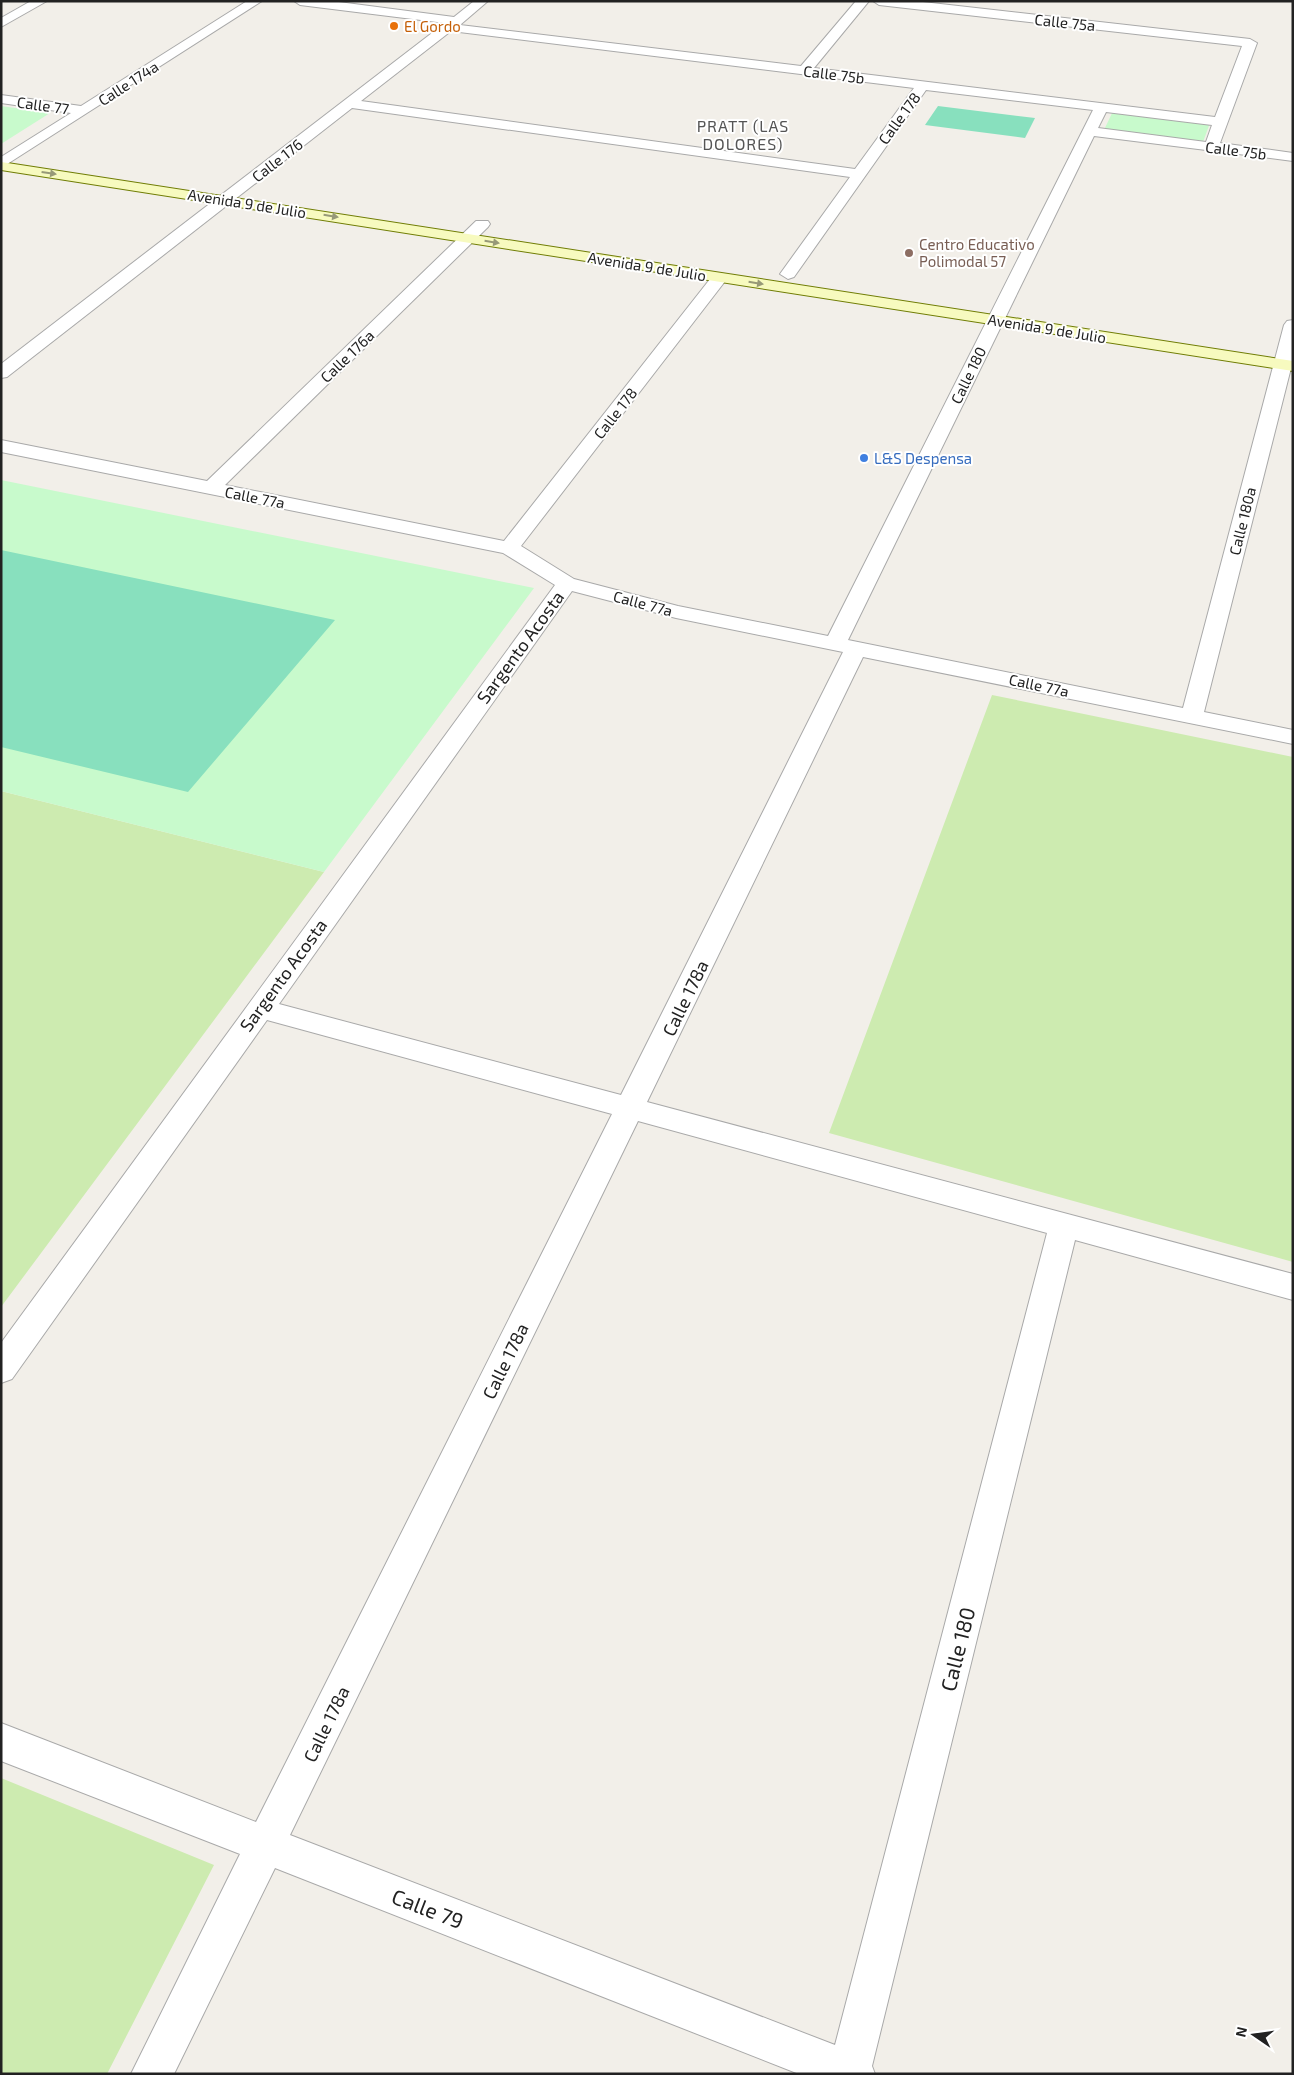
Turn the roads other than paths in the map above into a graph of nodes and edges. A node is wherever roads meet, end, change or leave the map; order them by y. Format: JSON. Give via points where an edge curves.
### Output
{"nodes":[{"id":1,"x":41,"y":1,"type":"edge"},
{"id":2,"x":256,"y":1,"type":"edge"},
{"id":3,"x":300,"y":1,"type":"edge"},
{"id":4,"x":482,"y":1,"type":"edge"},
{"id":5,"x":863,"y":1,"type":"edge"},
{"id":6,"x":879,"y":1,"type":"edge"},
{"id":7,"x":1,"y":23,"type":"edge"},
{"id":8,"x":452,"y":24,"type":"junction"},
{"id":9,"x":805,"y":70,"type":"junction"},
{"id":10,"x":923,"y":85,"type":"junction"},
{"id":11,"x":1,"y":99,"type":"edge"},
{"id":12,"x":350,"y":104,"type":"junction"},
{"id":13,"x":1101,"y":108,"type":"junction"},
{"id":14,"x":84,"y":111,"type":"junction"},
{"id":15,"x":1221,"y":122,"type":"junction"},
{"id":16,"x":1089,"y":131,"type":"junction"},
{"id":17,"x":1211,"y":147,"type":"junction"},
{"id":18,"x":19,"y":153,"type":"junction"},
{"id":19,"x":1293,"y":157,"type":"edge"},
{"id":20,"x":1,"y":165,"type":"edge"},
{"id":21,"x":859,"y":174,"type":"junction"},
{"id":22,"x":241,"y":188,"type":"junction"},
{"id":23,"x":226,"y":199,"type":"junction"},
{"id":24,"x":424,"y":215,"type":"dead end"},
{"id":25,"x":482,"y":224,"type":"joint"},
{"id":26,"x":501,"y":227,"type":"dead end"},
{"id":27,"x":465,"y":230,"type":"junction"},
{"id":28,"x":559,"y":236,"type":"dead end"},
{"id":29,"x":788,"y":274,"type":"junction"},
{"id":30,"x":720,"y":277,"type":"junction"},
{"id":31,"x":999,"y":314,"type":"junction"},
{"id":32,"x":1293,"y":325,"type":"edge"},
{"id":33,"x":1280,"y":353,"type":"edge"},
{"id":34,"x":1,"y":373,"type":"edge"},
{"id":35,"x":1,"y":446,"type":"edge"},
{"id":36,"x":212,"y":488,"type":"junction"},
{"id":37,"x":509,"y":548,"type":"junction"},
{"id":38,"x":567,"y":583,"type":"junction"},
{"id":39,"x":847,"y":645,"type":"junction"},
{"id":40,"x":1192,"y":716,"type":"junction"},
{"id":41,"x":1293,"y":737,"type":"edge"},
{"id":42,"x":259,"y":1008,"type":"junction"},
{"id":43,"x":631,"y":1108,"type":"junction"},
{"id":44,"x":1064,"y":1225,"type":"junction"},
{"id":45,"x":1293,"y":1287,"type":"edge"},
{"id":46,"x":1,"y":1368,"type":"edge"},
{"id":47,"x":1,"y":1742,"type":"edge"},
{"id":48,"x":266,"y":1845,"type":"junction"},
{"id":49,"x":851,"y":2073,"type":"edge"},
{"id":50,"x":152,"y":2074,"type":"edge"}],
"edges":[{"from":1,"to":7,"type":"street"},
{"from":2,"to":14,"type":"street","name":"Calle 174a"},
{"from":3,"to":8,"type":"street","name":"Calle 75b"},
{"from":4,"to":8,"type":"street","name":"Calle 176"},
{"from":5,"to":9,"type":"street"},
{"from":6,"to":15,"type":"street","name":"Calle 75a","via":[[1250,43]]},
{"from":8,"to":9,"type":"street","name":"Calle 75b"},
{"from":8,"to":12,"type":"street","name":"Calle 176"},
{"from":9,"to":10,"type":"street","name":"Calle 75b"},
{"from":10,"to":13,"type":"street","name":"Calle 75b"},
{"from":10,"to":21,"type":"street","name":"Calle 178"},
{"from":11,"to":14,"type":"street","name":"Calle 77"},
{"from":12,"to":21,"type":"street"},
{"from":12,"to":22,"type":"street","name":"Calle 176"},
{"from":13,"to":15,"type":"street","name":"Calle 75b"},
{"from":13,"to":16,"type":"street","name":"Calle 180"},
{"from":14,"to":18,"type":"street","name":"Calle 174a"},
{"from":15,"to":17,"type":"street"},
{"from":16,"to":17,"type":"street","name":"Calle 75b"},
{"from":16,"to":31,"type":"street","name":"Calle 180"},
{"from":17,"to":19,"type":"street","name":"Calle 75b"},
{"from":18,"to":20,"type":"street","name":"Calle 174a"},
{"from":18,"to":22,"type":"main road","name":"Avenida 9 de Julio"},
{"from":20,"to":23,"type":"main road","name":"Avenida 9 de Julio","one_way":true},
{"from":21,"to":29,"type":"street","name":"Calle 178"},
{"from":22,"to":23,"type":"street","name":"Calle 176"},
{"from":22,"to":24,"type":"main road","name":"Avenida 9 de Julio"},
{"from":23,"to":27,"type":"main road","name":"Avenida 9 de Julio","one_way":true},
{"from":23,"to":34,"type":"street","name":"Calle 176"},
{"from":25,"to":26,"type":"main road"},
{"from":25,"to":27,"type":"street","name":"Calle 176a"},
{"from":27,"to":30,"type":"main road","name":"Avenida 9 de Julio","one_way":true},
{"from":27,"to":36,"type":"street","name":"Calle 176a"},
{"from":28,"to":29,"type":"main road","name":"Avenida 9 de Julio"},
{"from":29,"to":31,"type":"main road","name":"Avenida 9 de Julio"},
{"from":30,"to":31,"type":"main road","name":"Avenida 9 de Julio","one_way":true},
{"from":30,"to":37,"type":"street","name":"Calle 178"},
{"from":31,"to":33,"type":"main road","name":"Avenida 9 de Julio"},
{"from":31,"to":33,"type":"main road","name":"Avenida 9 de Julio"},
{"from":31,"to":39,"type":"street","name":"Calle 180"},
{"from":32,"to":33,"type":"street","name":"Calle 180a"},
{"from":33,"to":40,"type":"street","name":"Calle 180a"},
{"from":35,"to":36,"type":"street","name":"Calle 77a"},
{"from":36,"to":37,"type":"street","name":"Calle 77a"},
{"from":37,"to":38,"type":"street","name":"Calle 77a"},
{"from":38,"to":39,"type":"street","name":"Calle 77a","via":[[676,612]]},
{"from":38,"to":42,"type":"street","name":"Sargento Acosta"},
{"from":39,"to":40,"type":"street","name":"Calle 77a"},
{"from":39,"to":43,"type":"street","name":"Calle 178a"},
{"from":40,"to":41,"type":"street","name":"Calle 77a"},
{"from":42,"to":43,"type":"street"},
{"from":42,"to":46,"type":"street","name":"Sargento Acosta"},
{"from":43,"to":44,"type":"street"},
{"from":43,"to":48,"type":"street","name":"Calle 178a"},
{"from":44,"to":45,"type":"street"},
{"from":44,"to":49,"type":"street","name":"Calle 180"},
{"from":47,"to":48,"type":"street","name":"Calle 79"},
{"from":48,"to":49,"type":"street","name":"Calle 79"},
{"from":48,"to":50,"type":"street","name":"Calle 178a"}]}
